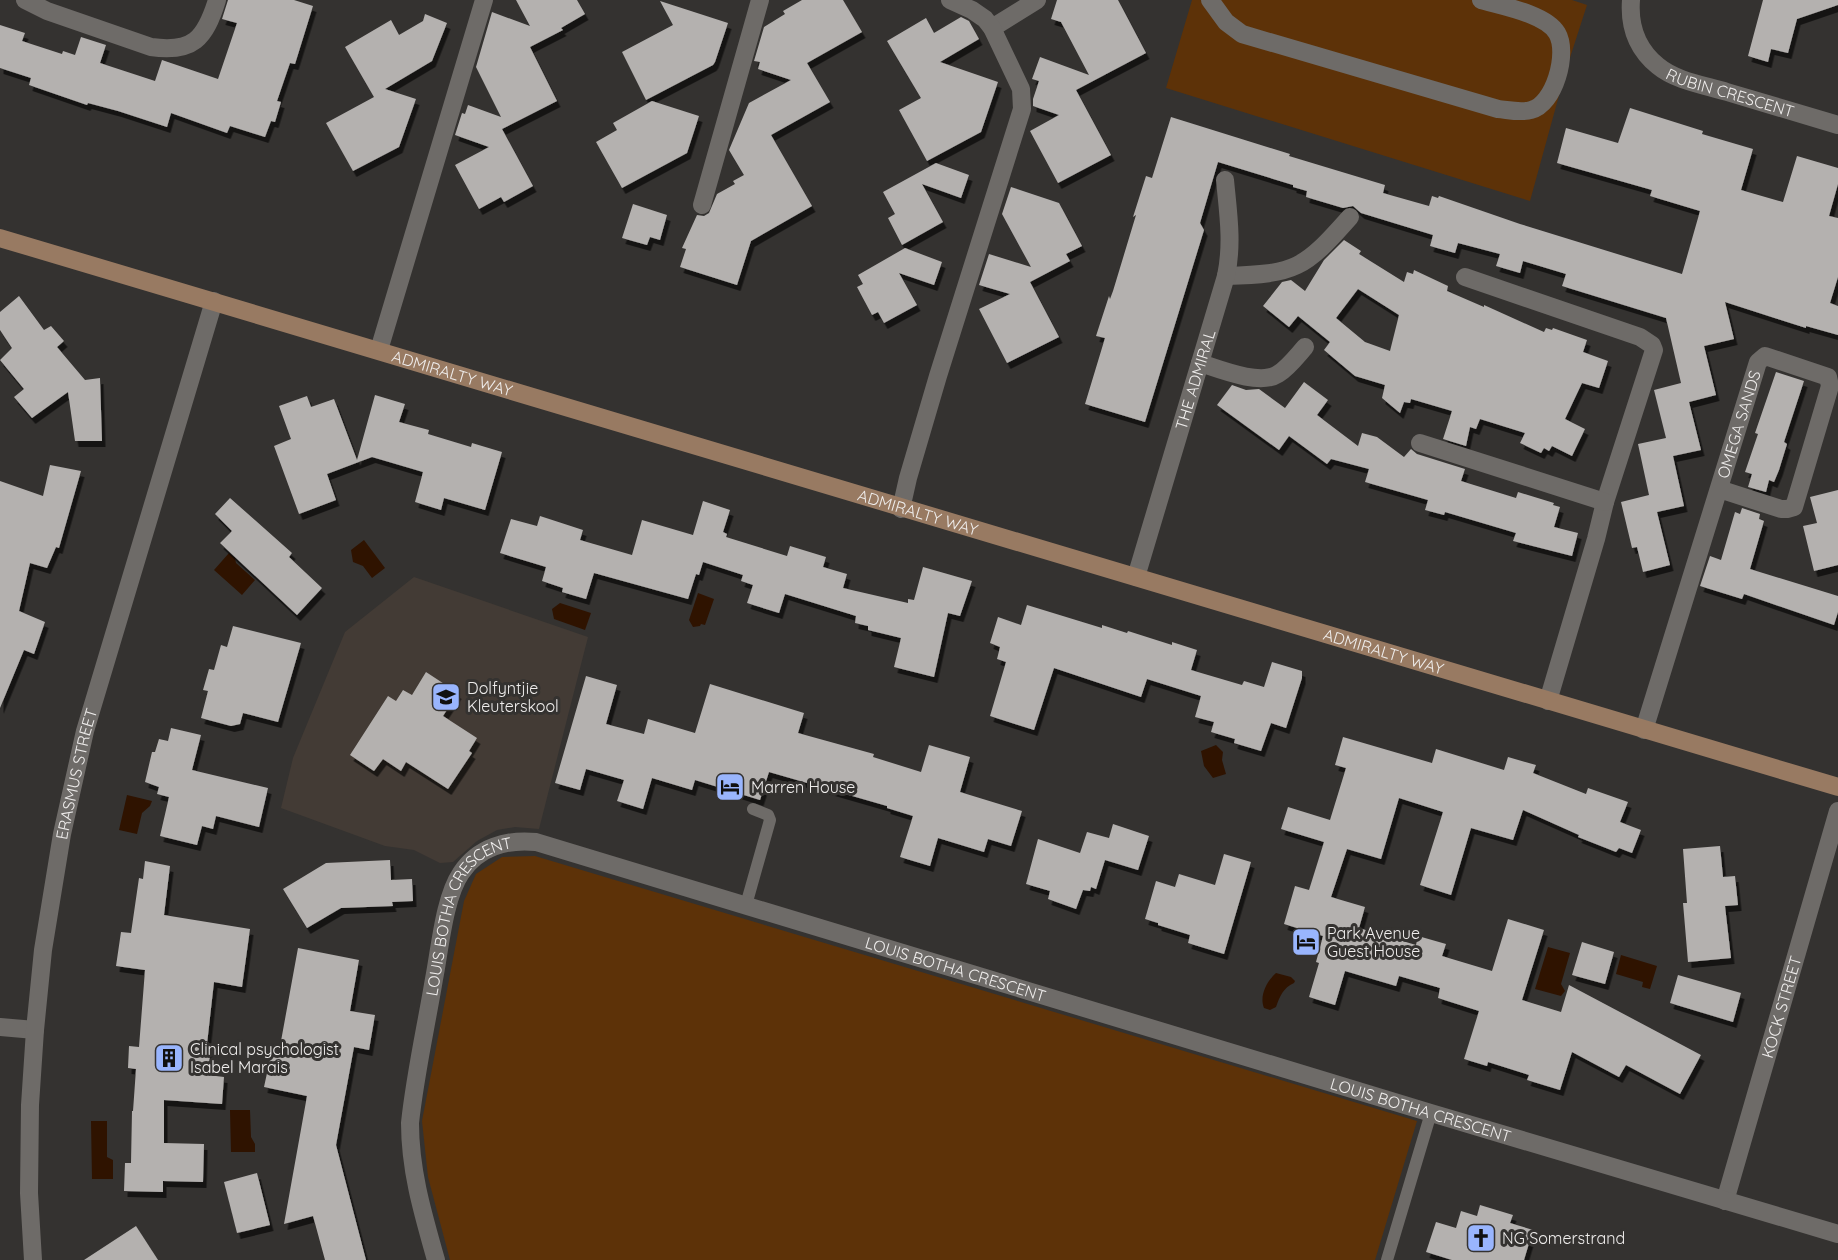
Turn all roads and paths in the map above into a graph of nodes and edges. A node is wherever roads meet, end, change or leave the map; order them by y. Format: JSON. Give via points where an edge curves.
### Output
{"nodes":[{"id":1,"x":25,"y":0,"type":"edge"},
{"id":2,"x":217,"y":0,"type":"edge"},
{"id":3,"x":484,"y":0,"type":"edge"},
{"id":4,"x":760,"y":0,"type":"edge"},
{"id":5,"x":950,"y":0,"type":"edge"},
{"id":6,"x":1037,"y":0,"type":"edge"},
{"id":7,"x":1210,"y":0,"type":"edge"},
{"id":8,"x":1481,"y":0,"type":"edge"},
{"id":9,"x":1631,"y":0,"type":"edge"},
{"id":10,"x":992,"y":28,"type":"junction"},
{"id":11,"x":1838,"y":125,"type":"edge"},
{"id":12,"x":1225,"y":180,"type":"dead end"},
{"id":13,"x":702,"y":205,"type":"dead end"},
{"id":14,"x":1350,"y":217,"type":"dead end"},
{"id":15,"x":0,"y":238,"type":"edge"},
{"id":16,"x":1226,"y":276,"type":"junction"},
{"id":17,"x":1465,"y":277,"type":"dead end"},
{"id":18,"x":214,"y":301,"type":"junction"},
{"id":19,"x":1305,"y":348,"type":"dead end"},
{"id":20,"x":379,"y":350,"type":"junction"},
{"id":21,"x":1200,"y":363,"type":"junction"},
{"id":22,"x":1420,"y":443,"type":"dead end"},
{"id":23,"x":1719,"y":489,"type":"junction"},
{"id":24,"x":1605,"y":502,"type":"junction"},
{"id":25,"x":901,"y":509,"type":"junction"},
{"id":26,"x":1136,"y":577,"type":"junction"},
{"id":27,"x":1548,"y":701,"type":"junction"},
{"id":28,"x":1644,"y":730,"type":"junction"},
{"id":29,"x":1838,"y":787,"type":"edge"},
{"id":30,"x":753,"y":808,"type":"dead end"},
{"id":31,"x":1838,"y":811,"type":"edge"},
{"id":32,"x":746,"y":905,"type":"junction"},
{"id":33,"x":0,"y":1027,"type":"edge"},
{"id":34,"x":35,"y":1030,"type":"junction"},
{"id":35,"x":1431,"y":1113,"type":"junction"},
{"id":36,"x":1725,"y":1201,"type":"junction"},
{"id":37,"x":1838,"y":1234,"type":"edge"},
{"id":38,"x":33,"y":1260,"type":"edge"},
{"id":39,"x":436,"y":1260,"type":"edge"},
{"id":40,"x":1387,"y":1260,"type":"edge"}],
"edges":[{"from":1,"to":2,"type":"street","via":[[47,11],[166,49],[182,48],[199,38]]},
{"from":3,"to":20,"type":"street"},
{"from":4,"to":13,"type":"street"},
{"from":5,"to":10,"type":"street","via":[[972,10]]},
{"from":6,"to":10,"type":"street"},
{"from":7,"to":8,"type":"street","via":[[1226,22],[1242,34],[1498,109],[1532,110],[1543,105],[1560,69],[1557,34],[1526,13]]},
{"from":9,"to":11,"type":"street","name":"RUBIN CRESCENT","via":[[1636,37],[1649,58],[1666,72]]},
{"from":10,"to":25,"type":"street","via":[[1022,89],[1022,109],[938,376]]},
{"from":12,"to":16,"type":"street","name":"THE ADMIRAL","via":[[1231,244]]},
{"from":14,"to":16,"type":"street","via":[[1327,243],[1294,268],[1262,275]]},
{"from":15,"to":18,"type":"main road","name":"ADMIRALTY WAY"},
{"from":16,"to":21,"type":"street","name":"THE ADMIRAL"},
{"from":17,"to":24,"type":"street","via":[[1640,337],[1652,345],[1653,357]]},
{"from":18,"to":20,"type":"main road","name":"ADMIRALTY WAY"},
{"from":18,"to":34,"type":"street","name":"ERASMUS STREET","via":[[85,731],[53,880]]},
{"from":19,"to":21,"type":"street","via":[[1278,374],[1266,378],[1230,373]]},
{"from":20,"to":25,"type":"main road","name":"ADMIRALTY WAY"},
{"from":21,"to":26,"type":"street","name":"THE ADMIRAL"},
{"from":22,"to":24,"type":"street"},
{"from":23,"to":23,"type":"street","name":"OMEGA SANDS","via":[[1762,357],[1828,377],[1830,386],[1794,507],[1781,509]]},
{"from":23,"to":28,"type":"street","name":"OMEGA SANDS"},
{"from":24,"to":27,"type":"street"},
{"from":25,"to":26,"type":"main road","name":"ADMIRALTY WAY"},
{"from":26,"to":27,"type":"main road","name":"ADMIRALTY WAY"},
{"from":27,"to":28,"type":"main road","name":"ADMIRALTY WAY"},
{"from":28,"to":29,"type":"main road","name":"ADMIRALTY WAY"},
{"from":30,"to":32,"type":"lane","via":[[770,820]]},
{"from":31,"to":36,"type":"street","name":"KOCK STREET"},
{"from":32,"to":35,"type":"street","name":"LOUIS BOTHA CRESCENT"},
{"from":32,"to":39,"type":"street","name":"LOUIS BOTHA CRESCENT","via":[[536,842],[503,842],[471,860],[450,901],[410,1123],[416,1186]]},
{"from":33,"to":34,"type":"street"},
{"from":34,"to":38,"type":"street","name":"ERASMUS STREET","via":[[29,1193]]},
{"from":35,"to":36,"type":"street","name":"LOUIS BOTHA CRESCENT"},
{"from":35,"to":40,"type":"lane"},
{"from":36,"to":37,"type":"street","name":"LOUIS BOTHA CRESCENT"}]}
